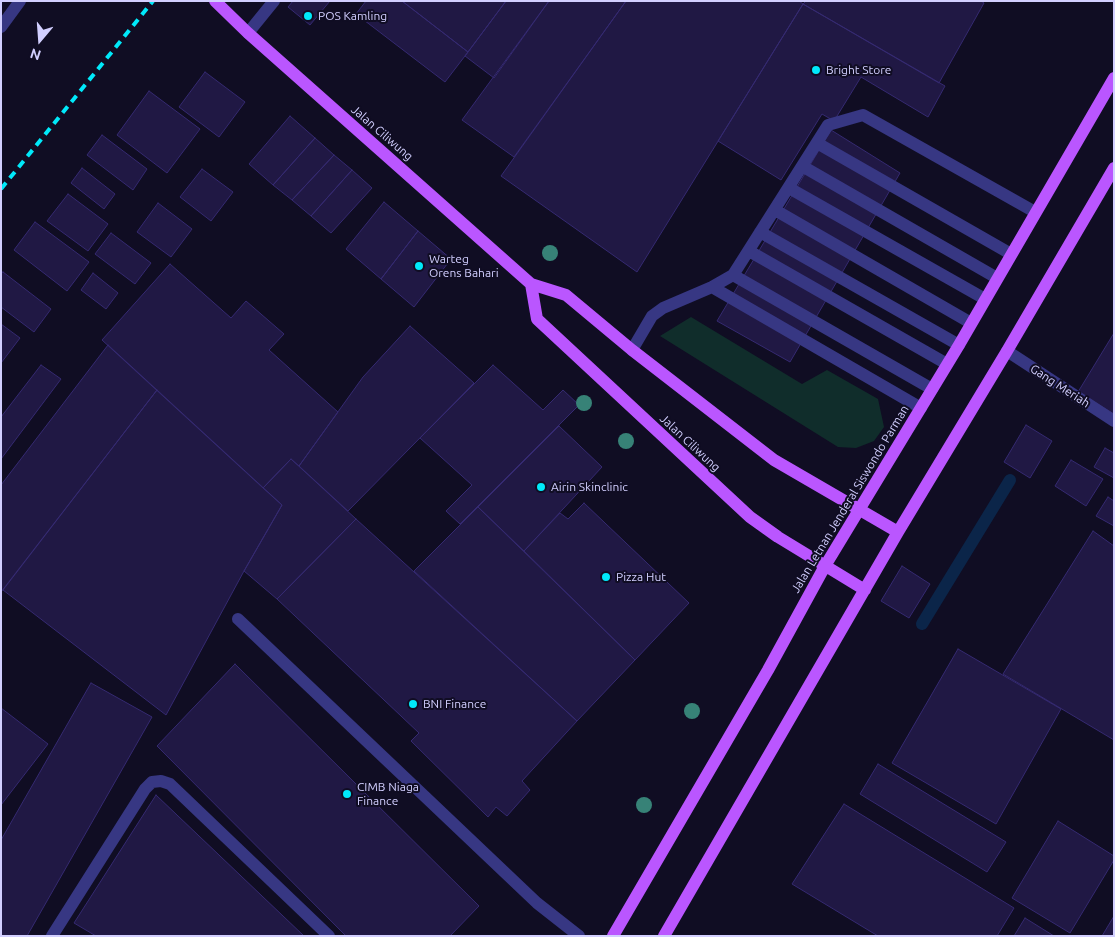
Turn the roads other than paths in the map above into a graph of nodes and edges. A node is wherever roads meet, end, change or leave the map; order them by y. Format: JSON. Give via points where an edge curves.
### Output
{"nodes":[{"id":1,"x":20,"y":1,"type":"edge"},
{"id":2,"x":215,"y":1,"type":"edge"},
{"id":3,"x":274,"y":1,"type":"edge"},
{"id":4,"x":1,"y":27,"type":"edge"},
{"id":5,"x":248,"y":33,"type":"junction"},
{"id":6,"x":1114,"y":78,"type":"edge"},
{"id":7,"x":817,"y":143,"type":"junction"},
{"id":8,"x":802,"y":166,"type":"junction"},
{"id":9,"x":1114,"y":168,"type":"edge"},
{"id":10,"x":789,"y":188,"type":"junction"},
{"id":11,"x":774,"y":210,"type":"junction"},
{"id":12,"x":1035,"y":212,"type":"junction"},
{"id":13,"x":760,"y":232,"type":"junction"},
{"id":14,"x":749,"y":251,"type":"junction"},
{"id":15,"x":1011,"y":254,"type":"junction"},
{"id":16,"x":734,"y":275,"type":"junction"},
{"id":17,"x":997,"y":278,"type":"junction"},
{"id":18,"x":531,"y":284,"type":"junction"},
{"id":19,"x":712,"y":287,"type":"junction"},
{"id":20,"x":985,"y":298,"type":"junction"},
{"id":21,"x":971,"y":323,"type":"junction"},
{"id":22,"x":959,"y":345,"type":"junction"},
{"id":23,"x":632,"y":350,"type":"junction"},
{"id":24,"x":1007,"y":351,"type":"junction"},
{"id":25,"x":947,"y":364,"type":"junction"},
{"id":26,"x":932,"y":388,"type":"junction"},
{"id":27,"x":920,"y":408,"type":"junction"},
{"id":28,"x":1114,"y":421,"type":"edge"},
{"id":29,"x":859,"y":509,"type":"junction"},
{"id":30,"x":898,"y":532,"type":"junction"},
{"id":31,"x":825,"y":566,"type":"junction"},
{"id":32,"x":865,"y":590,"type":"junction"},
{"id":33,"x":238,"y":618,"type":"dead end"},
{"id":34,"x":52,"y":936,"type":"edge"},
{"id":35,"x":329,"y":936,"type":"edge"},
{"id":36,"x":579,"y":936,"type":"edge"},
{"id":37,"x":613,"y":936,"type":"edge"},
{"id":38,"x":664,"y":936,"type":"edge"}],
"edges":[{"from":1,"to":4,"type":"street"},
{"from":2,"to":5,"type":"main road","name":"Jalan Ciliwung"},
{"from":3,"to":5,"type":"street"},
{"from":5,"to":18,"type":"main road","name":"Jalan Ciliwung"},
{"from":6,"to":12,"type":"main road","name":"Jalan Letnan Jenderal Siswondo Parman"},
{"from":7,"to":8,"type":"street"},
{"from":7,"to":12,"type":"street","via":[[828,125],[863,114]]},
{"from":7,"to":15,"type":"street"},
{"from":8,"to":10,"type":"street"},
{"from":8,"to":17,"type":"street"},
{"from":9,"to":24,"type":"main road"},
{"from":10,"to":11,"type":"street"},
{"from":10,"to":20,"type":"street"},
{"from":11,"to":13,"type":"street"},
{"from":11,"to":21,"type":"street"},
{"from":12,"to":15,"type":"main road","name":"Jalan Letnan Jenderal Siswondo Parman"},
{"from":13,"to":14,"type":"street"},
{"from":13,"to":22,"type":"street"},
{"from":14,"to":16,"type":"street"},
{"from":14,"to":25,"type":"street"},
{"from":15,"to":17,"type":"main road","name":"Jalan Letnan Jenderal Siswondo Parman"},
{"from":16,"to":19,"type":"street"},
{"from":16,"to":26,"type":"street"},
{"from":17,"to":20,"type":"main road","name":"Jalan Letnan Jenderal Siswondo Parman"},
{"from":18,"to":23,"type":"main road","name":"Jalan Ciliwung","via":[[566,295]]},
{"from":18,"to":31,"type":"main road","name":"Jalan Ciliwung","via":[[537,319],[750,518]]},
{"from":19,"to":23,"type":"street","via":[[652,316]]},
{"from":19,"to":27,"type":"street"},
{"from":20,"to":21,"type":"main road","name":"Jalan Letnan Jenderal Siswondo Parman"},
{"from":21,"to":22,"type":"main road","name":"Jalan Letnan Jenderal Siswondo Parman"},
{"from":22,"to":25,"type":"main road","name":"Jalan Letnan Jenderal Siswondo Parman"},
{"from":23,"to":29,"type":"main road","name":"Jalan Ciliwung","via":[[774,460]]},
{"from":24,"to":28,"type":"street","name":"Gang Meriah"},
{"from":24,"to":30,"type":"main road"},
{"from":25,"to":26,"type":"main road","name":"Jalan Letnan Jenderal Siswondo Parman"},
{"from":26,"to":27,"type":"main road","name":"Jalan Letnan Jenderal Siswondo Parman"},
{"from":27,"to":29,"type":"main road","name":"Jalan Letnan Jenderal Siswondo Parman"},
{"from":29,"to":30,"type":"main road","name":"Jalan Ciliwung"},
{"from":29,"to":31,"type":"main road","name":"Jalan Letnan Jenderal Siswondo Parman"},
{"from":30,"to":32,"type":"main road"},
{"from":31,"to":32,"type":"main road","name":"Jalan Ciliwung"},
{"from":31,"to":37,"type":"main road","name":"Jalan Letnan Jenderal Siswondo Parman"},
{"from":32,"to":38,"type":"main road"},
{"from":33,"to":36,"type":"street","via":[[537,903]]},
{"from":34,"to":35,"type":"street","via":[[144,789],[152,782],[161,782],[170,784]]}]}
